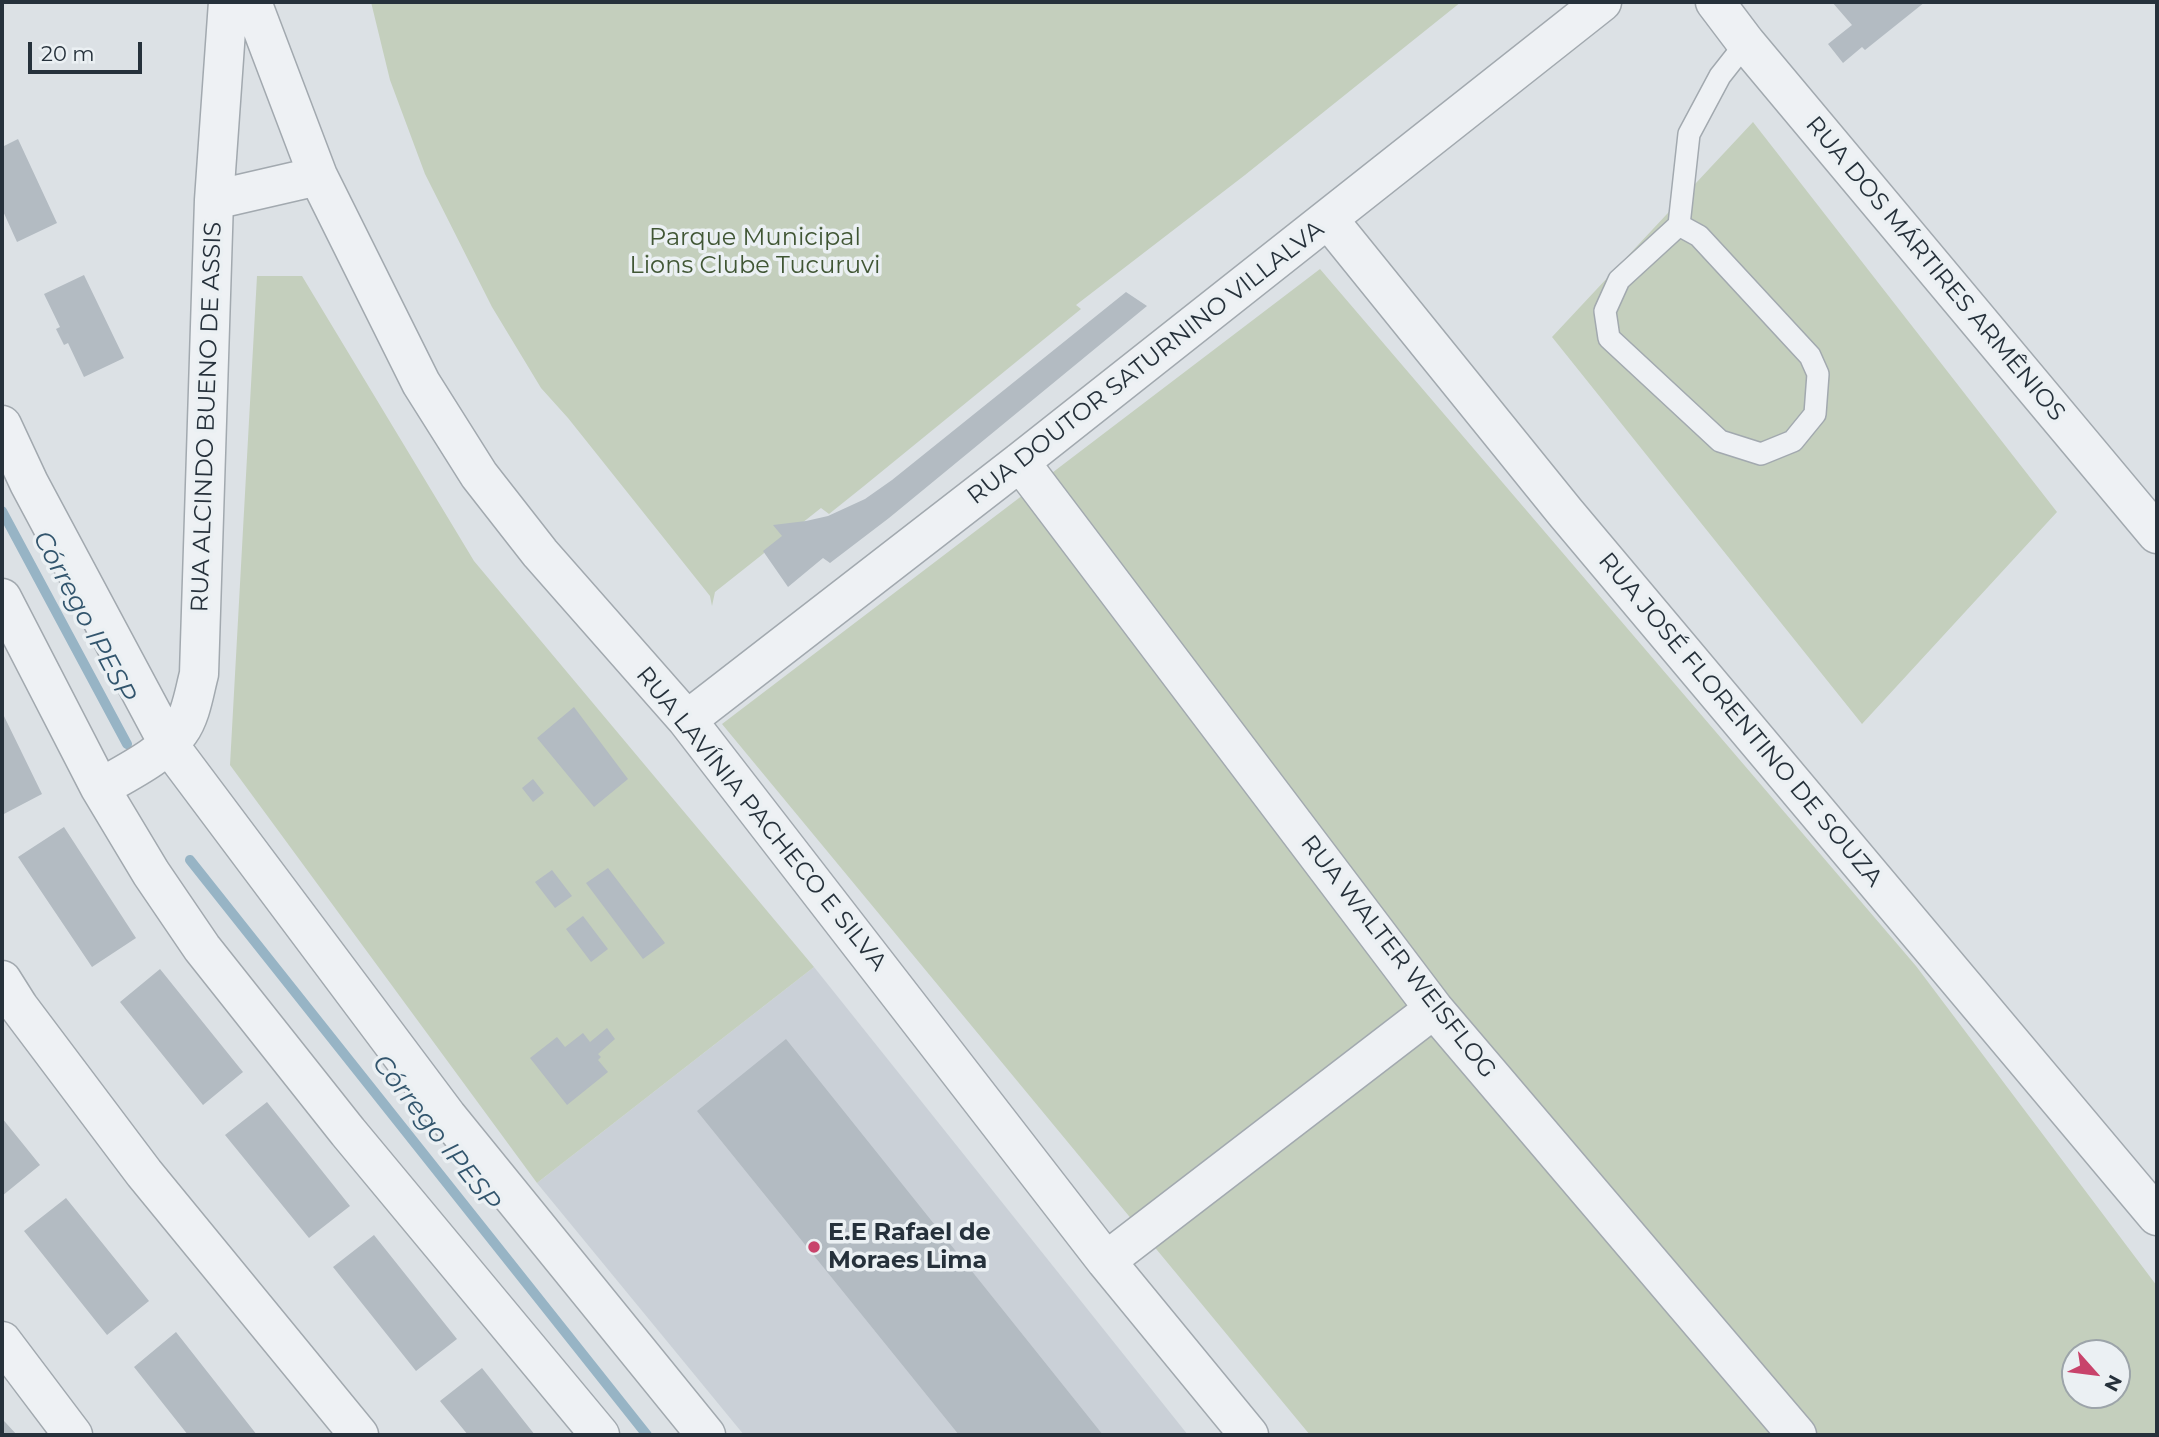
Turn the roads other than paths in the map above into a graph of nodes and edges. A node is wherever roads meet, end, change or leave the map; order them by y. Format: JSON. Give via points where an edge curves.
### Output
{"nodes":[{"id":1,"x":228,"y":2,"type":"edge"},
{"id":2,"x":252,"y":2,"type":"edge"},
{"id":3,"x":1602,"y":2,"type":"edge"},
{"id":4,"x":1715,"y":2,"type":"edge"},
{"id":5,"x":1746,"y":43,"type":"junction"},
{"id":6,"x":318,"y":176,"type":"junction"},
{"id":7,"x":214,"y":200,"type":"junction"},
{"id":8,"x":1328,"y":219,"type":"junction"},
{"id":9,"x":1679,"y":225,"type":"junction"},
{"id":10,"x":2,"y":425,"type":"edge"},
{"id":11,"x":1020,"y":462,"type":"junction"},
{"id":12,"x":2157,"y":534,"type":"edge"},
{"id":13,"x":6,"y":615,"type":"edge"},
{"id":14,"x":687,"y":720,"type":"junction"},
{"id":15,"x":163,"y":749,"type":"junction"},
{"id":16,"x":107,"y":784,"type":"junction"},
{"id":17,"x":2,"y":979,"type":"edge"},
{"id":18,"x":1434,"y":1009,"type":"junction"},
{"id":19,"x":2157,"y":1216,"type":"edge"},
{"id":20,"x":1106,"y":1261,"type":"junction"},
{"id":21,"x":2,"y":1341,"type":"edge"},
{"id":22,"x":73,"y":1435,"type":"edge"},
{"id":23,"x":359,"y":1435,"type":"edge"},
{"id":24,"x":600,"y":1435,"type":"edge"},
{"id":25,"x":706,"y":1435,"type":"edge"},
{"id":26,"x":1249,"y":1435,"type":"edge"},
{"id":27,"x":1797,"y":1435,"type":"edge"}],
"edges":[{"from":1,"to":7,"type":"street","name":"RUA ALCINDO BUENO DE ASSIS"},
{"from":2,"to":6,"type":"street","name":"RUA LAVÍNIA PACHECO E SILVA"},
{"from":3,"to":8,"type":"street","name":"RUA DOUTOR SATURNINO VILLALVA"},
{"from":4,"to":5,"type":"street","name":"RUA DOS MÁRTIRES ARMÊNIOS"},
{"from":5,"to":9,"type":"lane","via":[[1720,76],[1689,134]]},
{"from":5,"to":12,"type":"street","name":"RUA DOS MÁRTIRES ARMÊNIOS"},
{"from":6,"to":7,"type":"street"},
{"from":6,"to":14,"type":"street","name":"RUA LAVÍNIA PACHECO E SILVA","via":[[421,383],[479,475],[540,553]]},
{"from":7,"to":15,"type":"street","name":"RUA ALCINDO BUENO DE ASSIS","via":[[198,674],[181,730]]},
{"from":8,"to":11,"type":"street","name":"RUA DOUTOR SATURNINO VILLALVA"},
{"from":8,"to":19,"type":"street","name":"RUA JOSÉ FLORENTINO DE SOUZA","via":[[1565,512]]},
{"from":9,"to":9,"type":"lane","via":[[1699,236],[1810,356],[1818,374],[1815,414],[1793,440],[1761,454],[1720,441],[1609,338],[1605,311],[1619,280]]},
{"from":10,"to":15,"type":"street"},
{"from":11,"to":14,"type":"street","name":"RUA DOUTOR SATURNINO VILLALVA"},
{"from":11,"to":18,"type":"street","name":"RUA WALTER WEISFLOG"},
{"from":13,"to":16,"type":"street"},
{"from":14,"to":20,"type":"street","name":"RUA LAVÍNIA PACHECO E SILVA"},
{"from":15,"to":16,"type":"street","name":"RUA ALCINDO BUENO DE ASSIS"},
{"from":15,"to":25,"type":"street","via":[[447,1116]]},
{"from":16,"to":24,"type":"street","via":[[151,873],[202,948]]},
{"from":17,"to":23,"type":"street","via":[[144,1173]]},
{"from":18,"to":20,"type":"street"},
{"from":18,"to":27,"type":"street","name":"RUA WALTER WEISFLOG"},
{"from":20,"to":26,"type":"street","name":"RUA LAVÍNIA PACHECO E SILVA"},
{"from":21,"to":22,"type":"street"}]}
